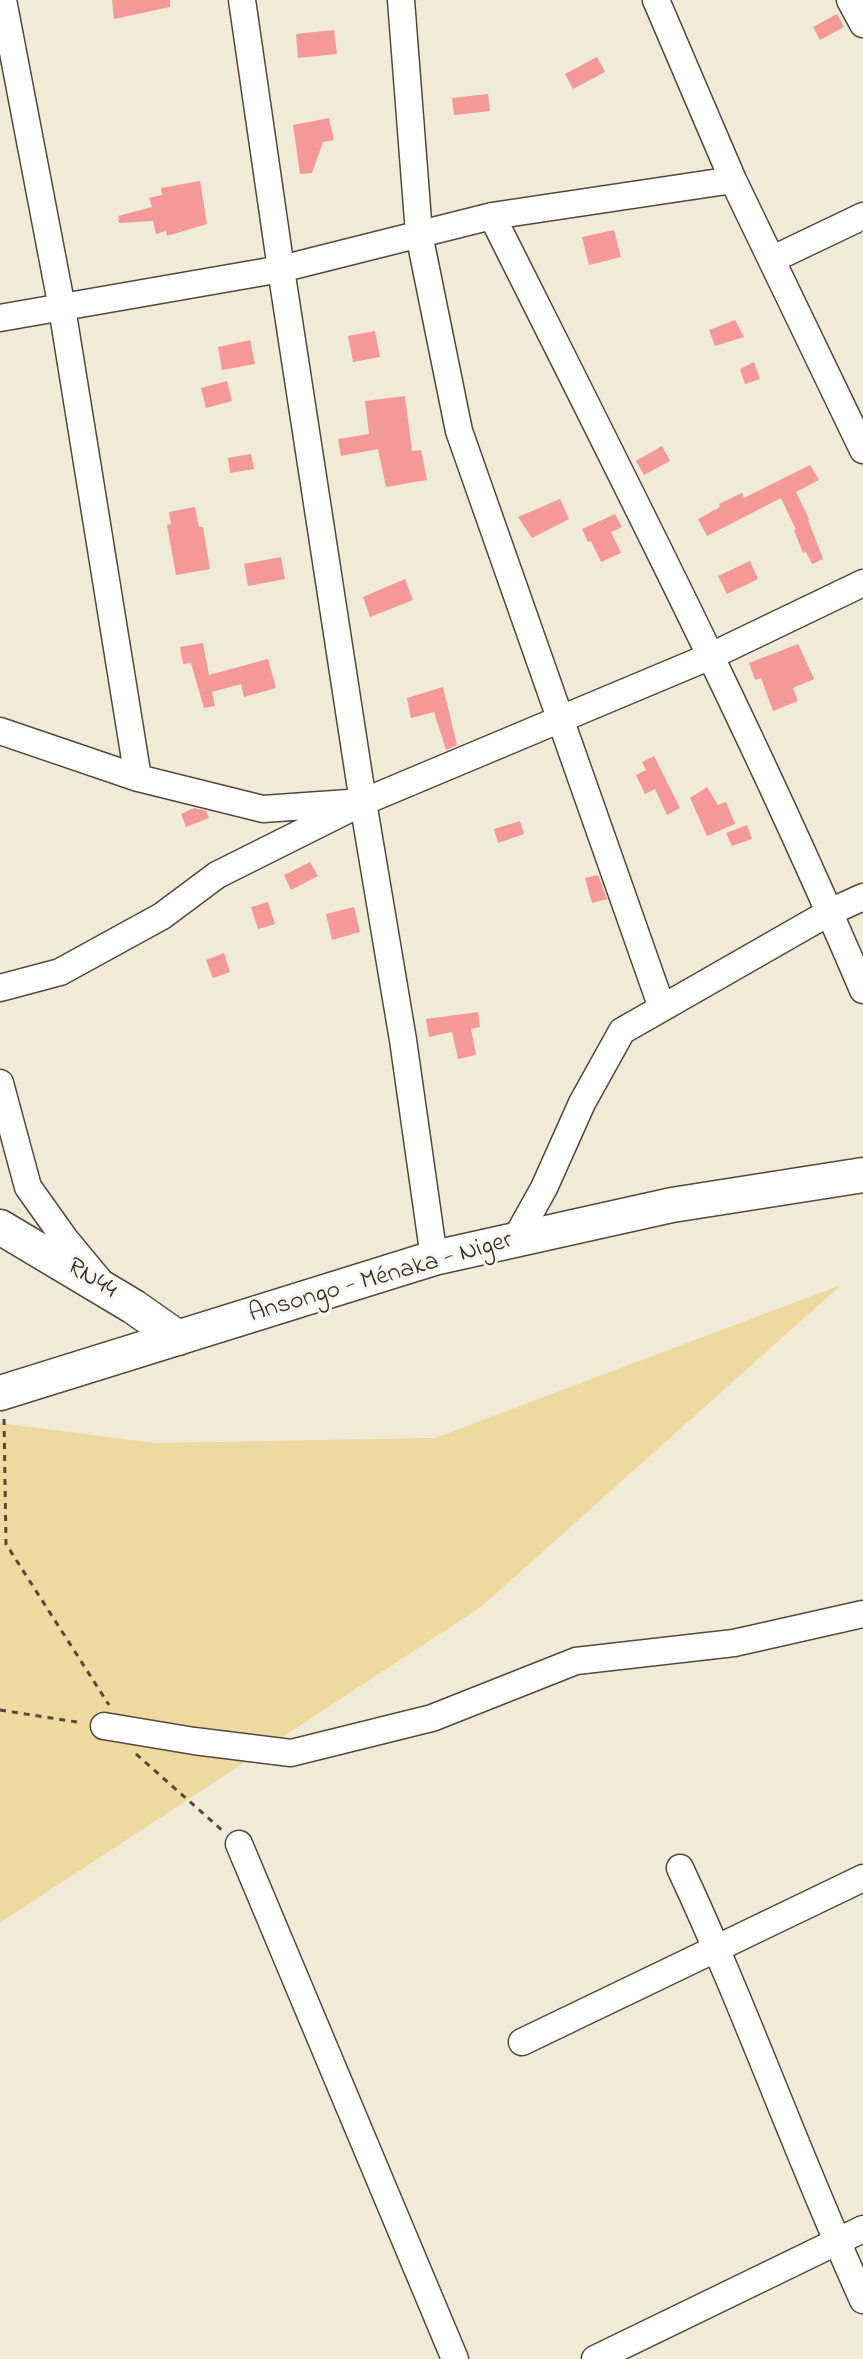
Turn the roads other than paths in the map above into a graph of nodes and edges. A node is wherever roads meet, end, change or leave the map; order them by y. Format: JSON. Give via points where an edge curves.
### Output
{"nodes":[{"id":1,"x":3,"y":0,"type":"edge"},
{"id":2,"x":242,"y":0,"type":"edge"},
{"id":3,"x":401,"y":0,"type":"edge"},
{"id":4,"x":656,"y":0,"type":"edge"},
{"id":5,"x":850,"y":0,"type":"edge"},
{"id":6,"x":863,"y":24,"type":"edge"},
{"id":7,"x":733,"y":180,"type":"junction"},
{"id":8,"x":492,"y":216,"type":"junction"},
{"id":9,"x":863,"y":216,"type":"edge"},
{"id":10,"x":419,"y":234,"type":"junction"},
{"id":11,"x":773,"y":259,"type":"junction"},
{"id":12,"x":281,"y":269,"type":"junction"},
{"id":13,"x":62,"y":308,"type":"junction"},
{"id":14,"x":0,"y":318,"type":"edge"},
{"id":15,"x":863,"y":450,"type":"edge"},
{"id":16,"x":863,"y":583,"type":"edge"},
{"id":17,"x":711,"y":656,"type":"junction"},
{"id":18,"x":561,"y":718,"type":"junction"},
{"id":19,"x":0,"y":731,"type":"edge"},
{"id":20,"x":138,"y":778,"type":"junction"},
{"id":21,"x":363,"y":802,"type":"junction"},
{"id":22,"x":863,"y":897,"type":"edge"},
{"id":23,"x":830,"y":912,"type":"junction"},
{"id":24,"x":0,"y":988,"type":"edge"},
{"id":25,"x":863,"y":990,"type":"edge"},
{"id":26,"x":662,"y":1008,"type":"junction"},
{"id":27,"x":0,"y":1083,"type":"edge"},
{"id":28,"x":863,"y":1175,"type":"edge"},
{"id":29,"x":0,"y":1227,"type":"edge"},
{"id":30,"x":515,"y":1240,"type":"junction"},
{"id":31,"x":434,"y":1258,"type":"junction"},
{"id":32,"x":108,"y":1291,"type":"junction"},
{"id":33,"x":178,"y":1338,"type":"junction"},
{"id":34,"x":2,"y":1393,"type":"edge"},
{"id":35,"x":863,"y":1614,"type":"edge"},
{"id":36,"x":114,"y":1727,"type":"road end"},
{"id":37,"x":239,"y":1844,"type":"road end"},
{"id":38,"x":680,"y":1868,"type":"dead end"},
{"id":39,"x":863,"y":1878,"type":"edge"},
{"id":40,"x":717,"y":1948,"type":"junction"},
{"id":41,"x":522,"y":2042,"type":"dead end"},
{"id":42,"x":863,"y":2229,"type":"edge"},
{"id":43,"x":837,"y":2243,"type":"junction"},
{"id":44,"x":863,"y":2300,"type":"edge"},
{"id":45,"x":455,"y":2359,"type":"edge"},
{"id":46,"x":595,"y":2359,"type":"edge"}],
"edges":[{"from":1,"to":13,"type":"street"},
{"from":2,"to":12,"type":"street"},
{"from":3,"to":10,"type":"street"},
{"from":4,"to":7,"type":"street"},
{"from":5,"to":6,"type":"street"},
{"from":7,"to":8,"type":"street"},
{"from":7,"to":11,"type":"street"},
{"from":8,"to":10,"type":"street"},
{"from":8,"to":17,"type":"street"},
{"from":9,"to":11,"type":"street"},
{"from":10,"to":12,"type":"street"},
{"from":10,"to":18,"type":"street","via":[[459,431]]},
{"from":11,"to":15,"type":"street"},
{"from":12,"to":13,"type":"street"},
{"from":12,"to":21,"type":"street"},
{"from":13,"to":14,"type":"street"},
{"from":13,"to":20,"type":"street"},
{"from":16,"to":17,"type":"street"},
{"from":17,"to":18,"type":"street"},
{"from":17,"to":23,"type":"street"},
{"from":18,"to":21,"type":"street"},
{"from":18,"to":26,"type":"street"},
{"from":19,"to":20,"type":"street"},
{"from":20,"to":21,"type":"street","via":[[263,809]]},
{"from":21,"to":24,"type":"street","via":[[217,875],[162,916],[60,972]]},
{"from":21,"to":31,"type":"street"},
{"from":22,"to":23,"type":"street"},
{"from":23,"to":25,"type":"street"},
{"from":23,"to":26,"type":"street"},
{"from":26,"to":30,"type":"street","via":[[622,1031]]},
{"from":27,"to":32,"type":"street","via":[[28,1187]]},
{"from":28,"to":30,"type":"main road","name":"Ansongo - Ménaka - Niger","via":[[672,1205]]},
{"from":29,"to":32,"type":"main road","name":"RN44"},
{"from":30,"to":31,"type":"main road","name":"Ansongo - Ménaka - Niger"},
{"from":31,"to":33,"type":"main road","name":"Ansongo - Ménaka - Niger"},
{"from":32,"to":33,"type":"main road","name":"RN44"},
{"from":33,"to":34,"type":"main road","name":"Ansongo - Ménaka - Niger"},
{"from":35,"to":36,"type":"street","via":[[734,1643],[576,1661],[432,1718],[291,1753]]},
{"from":37,"to":45,"type":"street"},
{"from":38,"to":40,"type":"street"},
{"from":39,"to":40,"type":"street"},
{"from":40,"to":41,"type":"street"},
{"from":40,"to":43,"type":"street"},
{"from":42,"to":43,"type":"street"},
{"from":43,"to":44,"type":"street"},
{"from":43,"to":46,"type":"street"}]}
